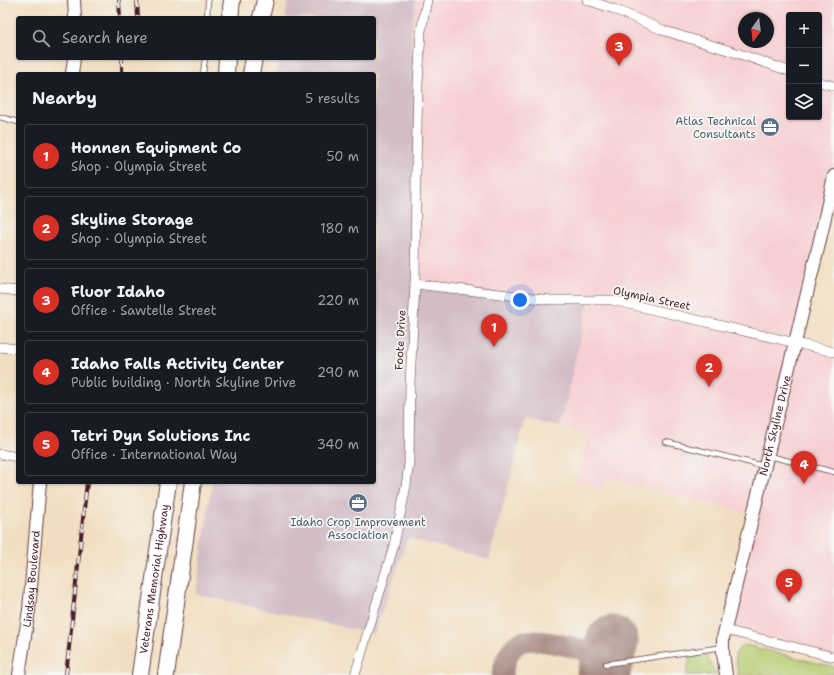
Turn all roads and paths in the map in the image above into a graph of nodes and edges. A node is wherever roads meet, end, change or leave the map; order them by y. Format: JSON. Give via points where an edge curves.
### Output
{"nodes":[{"id":1,"x":74,"y":0,"type":"edge"},
{"id":2,"x":208,"y":0,"type":"edge"},
{"id":3,"x":226,"y":0,"type":"edge"},
{"id":4,"x":232,"y":0,"type":"edge"},
{"id":5,"x":254,"y":0,"type":"edge"},
{"id":6,"x":264,"y":0,"type":"edge"},
{"id":7,"x":427,"y":0,"type":"edge"},
{"id":8,"x":587,"y":0,"type":"edge"},
{"id":9,"x":75,"y":16,"type":"edge"},
{"id":10,"x":207,"y":16,"type":"edge"},
{"id":11,"x":227,"y":16,"type":"edge"},
{"id":12,"x":230,"y":16,"type":"edge"},
{"id":13,"x":253,"y":16,"type":"edge"},
{"id":14,"x":262,"y":16,"type":"edge"},
{"id":15,"x":74,"y":60,"type":"edge"},
{"id":16,"x":205,"y":60,"type":"edge"},
{"id":17,"x":227,"y":60,"type":"edge"},
{"id":18,"x":250,"y":60,"type":"edge"},
{"id":19,"x":253,"y":60,"type":"edge"},
{"id":20,"x":786,"y":70,"type":"edge"},
{"id":21,"x":72,"y":72,"type":"edge"},
{"id":22,"x":203,"y":72,"type":"edge"},
{"id":23,"x":226,"y":72,"type":"edge"},
{"id":24,"x":249,"y":72,"type":"edge"},
{"id":25,"x":250,"y":72,"type":"edge"},
{"id":26,"x":822,"y":83,"type":"edge"},
{"id":27,"x":834,"y":86,"type":"edge"},
{"id":28,"x":0,"y":117,"type":"edge"},
{"id":29,"x":16,"y":121,"type":"edge"},
{"id":30,"x":834,"y":176,"type":"edge"},
{"id":31,"x":415,"y":284,"type":"junction"},
{"id":32,"x":0,"y":290,"type":"edge"},
{"id":33,"x":16,"y":291,"type":"edge"},
{"id":34,"x":794,"y":343,"type":"junction"},
{"id":35,"x":0,"y":347,"type":"edge"},
{"id":36,"x":16,"y":349,"type":"edge"},
{"id":37,"x":834,"y":352,"type":"edge"},
{"id":38,"x":666,"y":442,"type":"dead end"},
{"id":39,"x":0,"y":454,"type":"edge"},
{"id":40,"x":16,"y":457,"type":"edge"},
{"id":41,"x":766,"y":461,"type":"junction"},
{"id":42,"x":834,"y":472,"type":"edge"},
{"id":43,"x":40,"y":484,"type":"edge"},
{"id":44,"x":168,"y":484,"type":"edge"},
{"id":45,"x":193,"y":484,"type":"edge"},
{"id":46,"x":725,"y":630,"type":"junction"},
{"id":47,"x":723,"y":647,"type":"junction"},
{"id":48,"x":834,"y":657,"type":"edge"},
{"id":49,"x":606,"y":664,"type":"dead end"},
{"id":50,"x":19,"y":675,"type":"edge"},
{"id":51,"x":140,"y":675,"type":"edge"},
{"id":52,"x":166,"y":675,"type":"edge"},
{"id":53,"x":355,"y":675,"type":"edge"},
{"id":54,"x":726,"y":675,"type":"edge"}],
"edges":[{"from":1,"to":9,"type":"main road"},
{"from":2,"to":10,"type":"lane"},
{"from":3,"to":11,"type":"highway"},
{"from":4,"to":12,"type":"highway"},
{"from":5,"to":13,"type":"highway"},
{"from":6,"to":14,"type":"highway"},
{"from":7,"to":31,"type":"street","name":"Foote Drive","via":[[421,31],[418,84]]},
{"from":8,"to":20,"type":"street","via":[[665,31]]},
{"from":15,"to":21,"type":"main road"},
{"from":16,"to":22,"type":"lane"},
{"from":17,"to":23,"type":"highway"},
{"from":18,"to":24,"type":"highway"},
{"from":19,"to":25,"type":"highway"},
{"from":26,"to":27,"type":"street"},
{"from":28,"to":29,"type":"lane"},
{"from":30,"to":34,"type":"main road","name":"North Skyline Drive"},
{"from":31,"to":34,"type":"street","name":"Olympia Street","via":[[551,300],[612,300]]},
{"from":31,"to":53,"type":"street","name":"Foote Drive","via":[[406,486],[394,544]]},
{"from":32,"to":33,"type":"street"},
{"from":34,"to":37,"type":"street","name":"Olympia Street"},
{"from":34,"to":41,"type":"main road","name":"North Skyline Drive"},
{"from":35,"to":36,"type":"street"},
{"from":38,"to":41,"type":"lane"},
{"from":39,"to":40,"type":"street"},
{"from":41,"to":42,"type":"lane"},
{"from":41,"to":46,"type":"main road","name":"North Skyline Drive"},
{"from":43,"to":50,"type":"main road","name":"Lindsay Boulevard","via":[[29,610]]},
{"from":44,"to":51,"type":"highway","name":"Veterans Memorial Highway"},
{"from":45,"to":52,"type":"highway"},
{"from":46,"to":47,"type":"main road","name":"North Skyline Drive"},
{"from":46,"to":48,"type":"street"},
{"from":47,"to":49,"type":"lane"},
{"from":47,"to":54,"type":"main road","name":"North Skyline Drive"}]}
